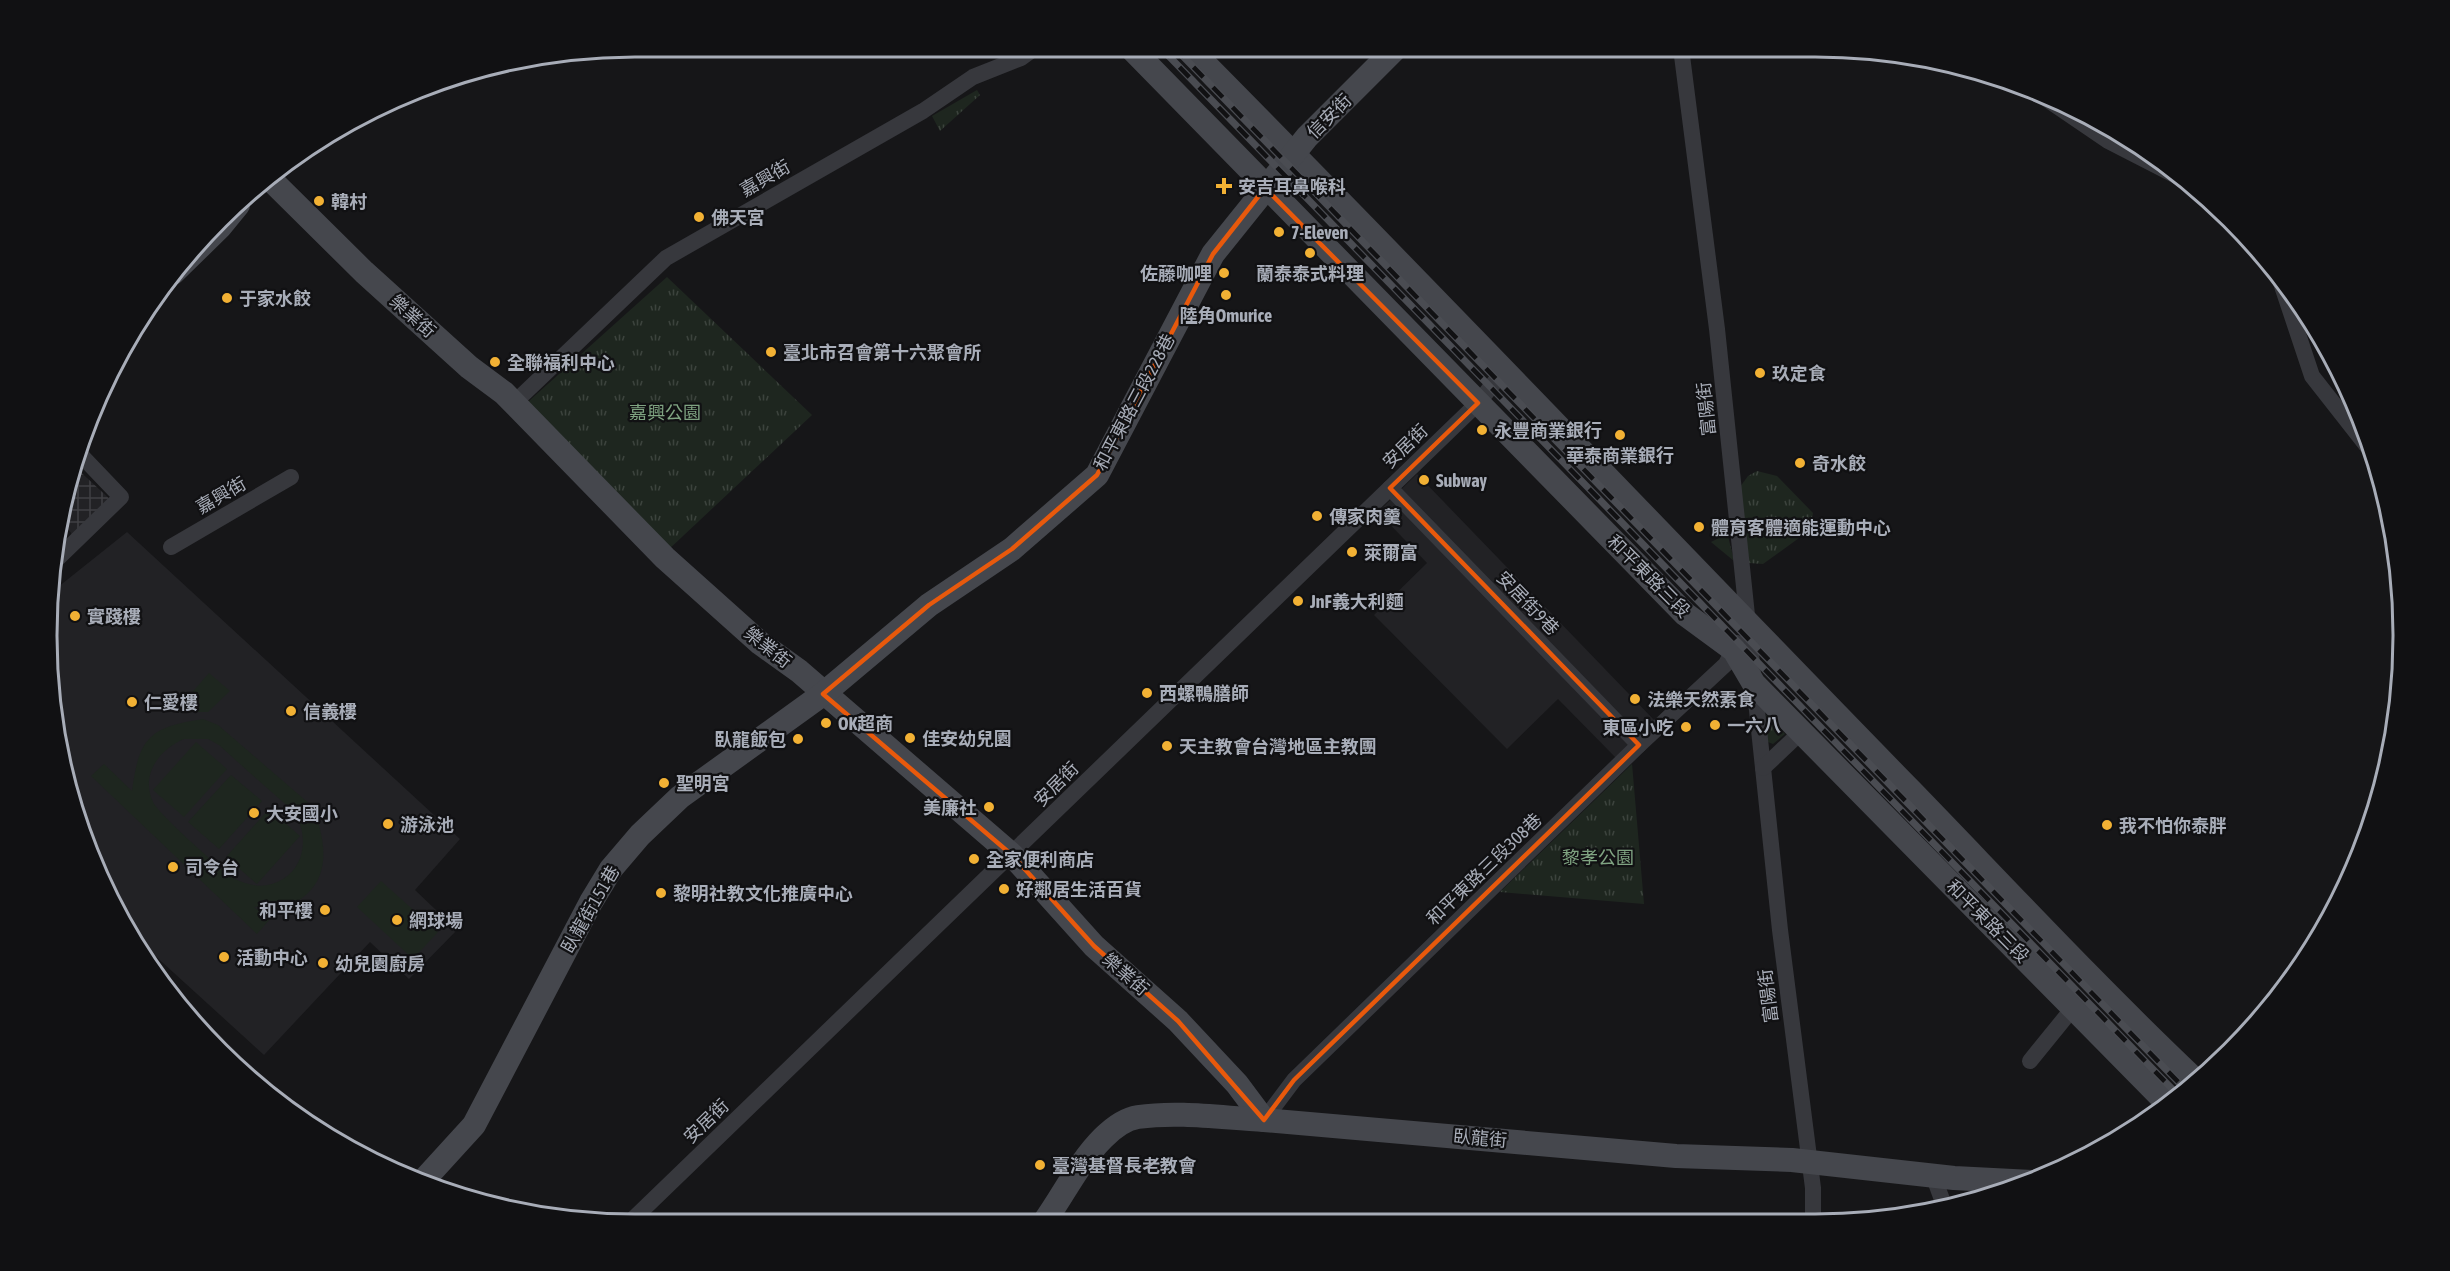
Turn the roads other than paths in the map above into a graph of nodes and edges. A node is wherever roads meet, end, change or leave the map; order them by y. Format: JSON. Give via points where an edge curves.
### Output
{"nodes":[{"id":1,"x":1022,"y":57,"type":"edge"},
{"id":2,"x":1140,"y":57,"type":"edge"},
{"id":3,"x":1198,"y":57,"type":"edge"},
{"id":4,"x":1387,"y":57,"type":"edge"},
{"id":5,"x":1682,"y":57,"type":"edge"},
{"id":6,"x":2082,"y":124,"type":"edge"},
{"id":7,"x":1294,"y":153,"type":"junction"},
{"id":8,"x":2142,"y":158,"type":"edge"},
{"id":9,"x":275,"y":184,"type":"edge"},
{"id":10,"x":1265,"y":188,"type":"junction"},
{"id":11,"x":2288,"y":303,"type":"edge"},
{"id":12,"x":1506,"y":369,"type":"junction"},
{"id":13,"x":514,"y":403,"type":"junction"},
{"id":14,"x":1478,"y":403,"type":"junction"},
{"id":15,"x":2355,"y":431,"type":"edge"},
{"id":16,"x":85,"y":459,"type":"edge"},
{"id":17,"x":291,"y":477,"type":"dead end"},
{"id":18,"x":1390,"y":488,"type":"junction"},
{"id":19,"x":171,"y":547,"type":"dead end"},
{"id":20,"x":63,"y":553,"type":"edge"},
{"id":21,"x":1746,"y":622,"type":"junction"},
{"id":22,"x":1734,"y":650,"type":"junction"},
{"id":23,"x":1754,"y":684,"type":"junction"},
{"id":24,"x":823,"y":694,"type":"junction"},
{"id":25,"x":1801,"y":732,"type":"junction"},
{"id":26,"x":1639,"y":744,"type":"junction"},
{"id":27,"x":1763,"y":768,"type":"junction"},
{"id":28,"x":1012,"y":855,"type":"junction"},
{"id":29,"x":2073,"y":1008,"type":"junction"},
{"id":30,"x":2030,"y":1061,"type":"dead end"},
{"id":31,"x":2189,"y":1075,"type":"edge"},
{"id":32,"x":2162,"y":1098,"type":"edge"},
{"id":33,"x":1264,"y":1120,"type":"junction"},
{"id":34,"x":1809,"y":1164,"type":"junction"},
{"id":35,"x":428,"y":1175,"type":"edge"},
{"id":36,"x":1933,"y":1175,"type":"junction"},
{"id":37,"x":2008,"y":1180,"type":"edge"},
{"id":38,"x":1942,"y":1199,"type":"edge"},
{"id":39,"x":639,"y":1214,"type":"edge"},
{"id":40,"x":1049,"y":1214,"type":"edge"},
{"id":41,"x":1813,"y":1214,"type":"edge"}],
"edges":[{"from":1,"to":13,"type":"street","name":"嘉興街","via":[[973,77],[923,111],[666,258]]},
{"from":2,"to":10,"type":"street","name":"和平東路三段"},
{"from":3,"to":7,"type":"street","name":"和平東路三段"},
{"from":4,"to":7,"type":"street","name":"信安街"},
{"from":5,"to":21,"type":"street","name":"富陽街","via":[[1717,329]]},
{"from":6,"to":8,"type":"street"},
{"from":7,"to":10,"type":"street","name":"信安街"},
{"from":7,"to":12,"type":"street","name":"和平東路三段"},
{"from":9,"to":13,"type":"street","name":"樂業街","via":[[364,272]]},
{"from":10,"to":14,"type":"street","name":"和平東路三段"},
{"from":10,"to":24,"type":"street","name":"和平東路三段228巷","via":[[1214,254],[1097,475],[1012,549],[929,605]]},
{"from":11,"to":15,"type":"street","via":[[2312,376]]},
{"from":12,"to":14,"type":"street","name":"安居街"},
{"from":12,"to":21,"type":"street","name":"和平東路三段"},
{"from":13,"to":24,"type":"street","name":"樂業街","via":[[665,558]]},
{"from":14,"to":18,"type":"street","name":"安居街"},
{"from":14,"to":22,"type":"street","name":"和平東路三段","via":[[1685,614]]},
{"from":16,"to":20,"type":"street","via":[[121,497]]},
{"from":17,"to":19,"type":"street","name":"嘉興街"},
{"from":18,"to":26,"type":"street","name":"安居街9巷"},
{"from":18,"to":28,"type":"street","name":"安居街"},
{"from":21,"to":22,"type":"street","name":"和平東路三段308巷"},
{"from":21,"to":23,"type":"street","name":"富陽街"},
{"from":21,"to":31,"type":"street","name":"和平東路三段"},
{"from":22,"to":23,"type":"street","name":"和平東路三段"},
{"from":22,"to":26,"type":"street","name":"和平東路三段308巷","via":[[1726,664]]},
{"from":23,"to":25,"type":"street","name":"和平東路三段"},
{"from":23,"to":27,"type":"street","name":"富陽街"},
{"from":24,"to":28,"type":"street","name":"樂業街"},
{"from":24,"to":35,"type":"street","name":"臥龍街151巷","via":[[680,797],[611,869],[474,1125]]},
{"from":25,"to":27,"type":"street"},
{"from":25,"to":29,"type":"street","name":"和平東路三段"},
{"from":26,"to":33,"type":"street","name":"和平東路三段308巷","via":[[1294,1080]]},
{"from":27,"to":34,"type":"street","name":"富陽街"},
{"from":28,"to":33,"type":"street","name":"樂業街","via":[[1094,946],[1178,1021],[1237,1084]]},
{"from":28,"to":39,"type":"street","name":"安居街"},
{"from":29,"to":30,"type":"street"},
{"from":29,"to":32,"type":"street","name":"和平東路三段"},
{"from":33,"to":34,"type":"street","name":"臥龍街"},
{"from":33,"to":40,"type":"street","name":"臥龍街","via":[[1136,1117],[1117,1126],[1086,1158]]},
{"from":34,"to":36,"type":"street","name":"臥龍街"},
{"from":34,"to":41,"type":"street","name":"富陽街"},
{"from":36,"to":37,"type":"street","name":"臥龍街"},
{"from":36,"to":38,"type":"street"}]}
